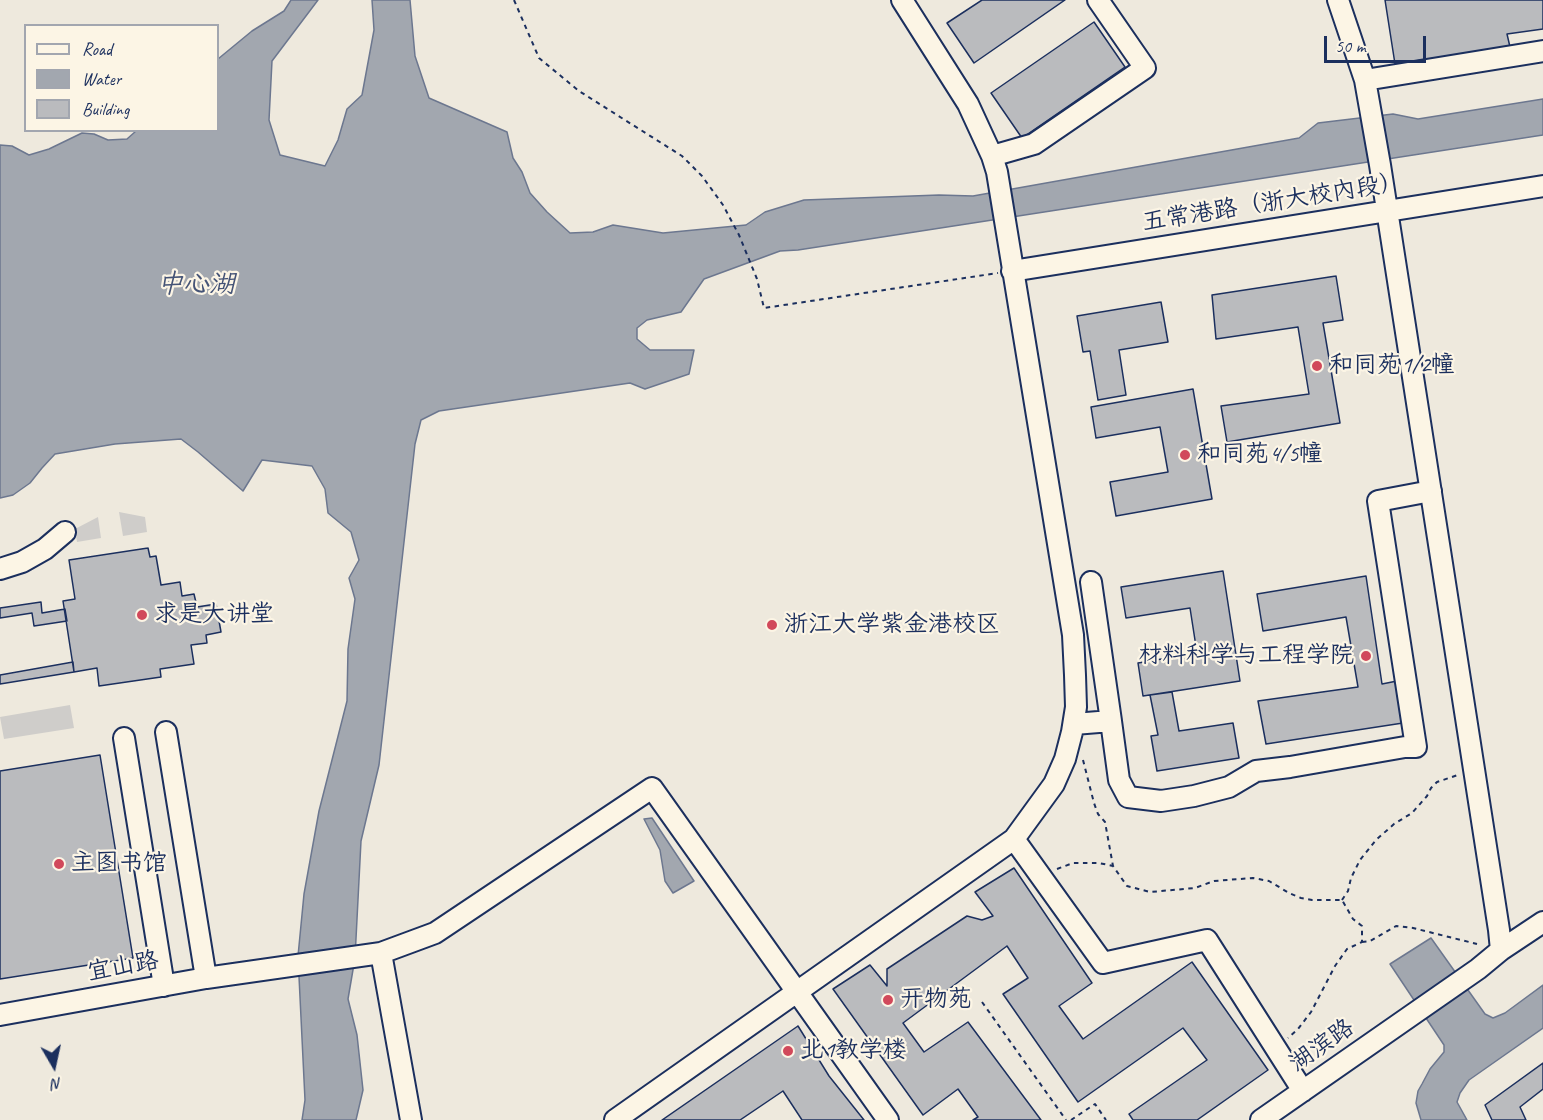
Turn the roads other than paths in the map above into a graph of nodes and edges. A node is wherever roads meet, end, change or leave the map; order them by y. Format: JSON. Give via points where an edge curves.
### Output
{"nodes":[{"id":1,"x":902,"y":0,"type":"edge"},
{"id":2,"x":1098,"y":0,"type":"edge"},
{"id":3,"x":1338,"y":0,"type":"edge"},
{"id":4,"x":1543,"y":51,"type":"edge"},
{"id":5,"x":1365,"y":80,"type":"junction"},
{"id":6,"x":994,"y":164,"type":"junction"},
{"id":7,"x":1543,"y":186,"type":"edge"},
{"id":8,"x":1388,"y":210,"type":"junction"},
{"id":9,"x":1012,"y":270,"type":"junction"},
{"id":10,"x":1431,"y":491,"type":"junction"},
{"id":11,"x":65,"y":532,"type":"dead end"},
{"id":12,"x":0,"y":569,"type":"edge"},
{"id":13,"x":1091,"y":582,"type":"dead end"},
{"id":14,"x":1111,"y":721,"type":"junction"},
{"id":15,"x":166,"y":732,"type":"dead end"},
{"id":16,"x":1072,"y":732,"type":"junction"},
{"id":17,"x":124,"y":738,"type":"dead end"},
{"id":18,"x":1014,"y":839,"type":"junction"},
{"id":19,"x":1543,"y":922,"type":"edge"},
{"id":20,"x":1501,"y":950,"type":"junction"},
{"id":21,"x":376,"y":954,"type":"junction"},
{"id":22,"x":206,"y":978,"type":"junction"},
{"id":23,"x":164,"y":986,"type":"junction"},
{"id":24,"x":797,"y":991,"type":"junction"},
{"id":25,"x":0,"y":1015,"type":"edge"},
{"id":26,"x":1303,"y":1091,"type":"junction"},
{"id":27,"x":411,"y":1120,"type":"edge"},
{"id":28,"x":615,"y":1120,"type":"edge"},
{"id":29,"x":888,"y":1120,"type":"edge"},
{"id":30,"x":1261,"y":1120,"type":"edge"}],
"edges":[{"from":1,"to":6,"type":"street","via":[[968,104]]},
{"from":2,"to":6,"type":"street","via":[[1145,68],[1034,144]]},
{"from":3,"to":5,"type":"street"},
{"from":4,"to":5,"type":"street"},
{"from":5,"to":8,"type":"street"},
{"from":6,"to":9,"type":"street"},
{"from":7,"to":8,"type":"street","name":"五常港路（浙大校内段）"},
{"from":8,"to":9,"type":"street","name":"五常港路（浙大校内段）"},
{"from":8,"to":10,"type":"street"},
{"from":9,"to":16,"type":"street","via":[[1073,635],[1076,707]]},
{"from":10,"to":14,"type":"street","via":[[1378,501],[1416,747],[1256,771],[1229,787],[1161,801],[1128,796],[1119,780]]},
{"from":10,"to":20,"type":"street"},
{"from":11,"to":12,"type":"street","via":[[45,549]]},
{"from":13,"to":14,"type":"street"},
{"from":14,"to":16,"type":"street"},
{"from":15,"to":22,"type":"street"},
{"from":16,"to":18,"type":"street","via":[[1054,784]]},
{"from":17,"to":23,"type":"street"},
{"from":18,"to":24,"type":"street"},
{"from":18,"to":26,"type":"street","via":[[1102,963],[1207,940]]},
{"from":19,"to":20,"type":"street"},
{"from":20,"to":26,"type":"street","name":"湖滨路"},
{"from":21,"to":22,"type":"street","name":"宜山路"},
{"from":21,"to":24,"type":"street","name":"宜山路","via":[[435,933],[652,788]]},
{"from":21,"to":27,"type":"street"},
{"from":22,"to":23,"type":"street","name":"宜山路"},
{"from":23,"to":25,"type":"street","name":"宜山路"},
{"from":24,"to":28,"type":"street"},
{"from":24,"to":29,"type":"street"},
{"from":26,"to":30,"type":"street","name":"湖滨路"}]}
